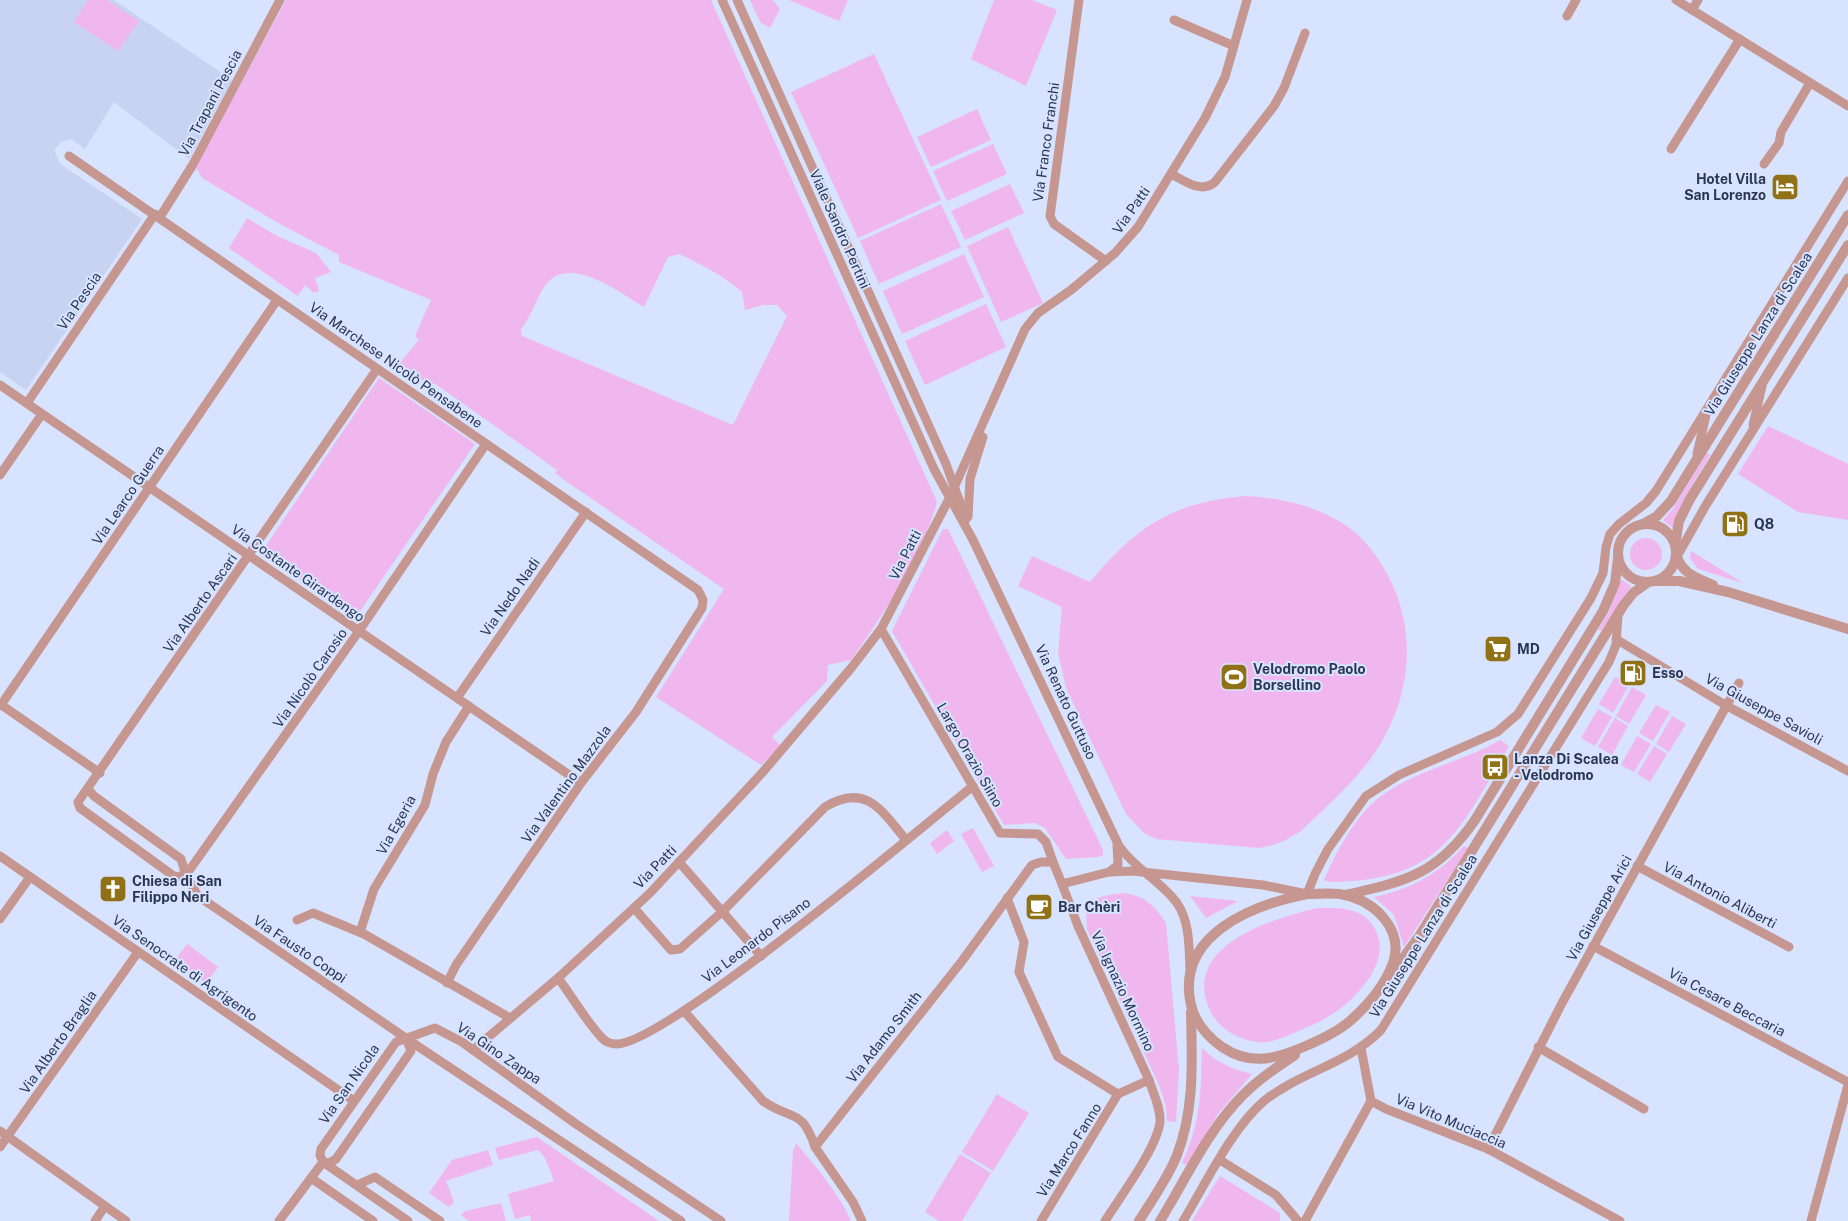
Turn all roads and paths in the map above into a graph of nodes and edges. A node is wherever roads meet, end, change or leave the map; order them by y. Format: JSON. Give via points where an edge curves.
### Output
{"nodes":[{"id":1,"x":280,"y":0,"type":"edge"},
{"id":2,"x":722,"y":0,"type":"edge"},
{"id":3,"x":737,"y":0,"type":"edge"},
{"id":4,"x":1079,"y":0,"type":"edge"},
{"id":5,"x":1247,"y":0,"type":"edge"},
{"id":6,"x":1576,"y":0,"type":"edge"},
{"id":7,"x":1676,"y":0,"type":"edge"},
{"id":8,"x":1698,"y":0,"type":"edge"},
{"id":9,"x":1692,"y":10,"type":"junction"},
{"id":10,"x":1567,"y":16,"type":"dead end"},
{"id":11,"x":1174,"y":20,"type":"dead end"},
{"id":12,"x":1305,"y":32,"type":"dead end"},
{"id":13,"x":1740,"y":39,"type":"junction"},
{"id":14,"x":1234,"y":46,"type":"junction"},
{"id":15,"x":1810,"y":83,"type":"junction"},
{"id":16,"x":1848,"y":106,"type":"edge"},
{"id":17,"x":1671,"y":149,"type":"dead end"},
{"id":18,"x":69,"y":156,"type":"dead end"},
{"id":19,"x":1764,"y":164,"type":"dead end"},
{"id":20,"x":1171,"y":174,"type":"junction"},
{"id":21,"x":1848,"y":181,"type":"edge"},
{"id":22,"x":1848,"y":215,"type":"edge"},
{"id":23,"x":157,"y":216,"type":"junction"},
{"id":24,"x":1848,"y":245,"type":"edge"},
{"id":25,"x":1106,"y":261,"type":"junction"},
{"id":26,"x":1848,"y":278,"type":"edge"},
{"id":27,"x":277,"y":300,"type":"junction"},
{"id":28,"x":377,"y":369,"type":"junction"},
{"id":29,"x":1004,"y":377,"type":"junction"},
{"id":30,"x":1763,"y":382,"type":"junction"},
{"id":31,"x":0,"y":384,"type":"edge"},
{"id":32,"x":27,"y":403,"type":"junction"},
{"id":33,"x":1710,"y":404,"type":"junction"},
{"id":34,"x":42,"y":414,"type":"junction"},
{"id":35,"x":1749,"y":437,"type":"junction"},
{"id":36,"x":486,"y":444,"type":"junction"},
{"id":37,"x":946,"y":464,"type":"joint"},
{"id":38,"x":1691,"y":468,"type":"junction"},
{"id":39,"x":0,"y":475,"type":"edge"},
{"id":40,"x":150,"y":487,"type":"junction"},
{"id":41,"x":955,"y":487,"type":"junction"},
{"id":42,"x":949,"y":499,"type":"junction"},
{"id":43,"x":586,"y":512,"type":"junction"},
{"id":44,"x":1644,"y":524,"type":"junction"},
{"id":45,"x":972,"y":538,"type":"junction"},
{"id":46,"x":1675,"y":554,"type":"junction"},
{"id":47,"x":250,"y":555,"type":"junction"},
{"id":48,"x":1618,"y":558,"type":"junction"},
{"id":49,"x":1652,"y":582,"type":"junction"},
{"id":50,"x":1728,"y":592,"type":"junction"},
{"id":51,"x":703,"y":600,"type":"joint"},
{"id":52,"x":1620,"y":610,"type":"junction"},
{"id":53,"x":881,"y":629,"type":"junction"},
{"id":54,"x":1848,"y":629,"type":"edge"},
{"id":55,"x":359,"y":631,"type":"junction"},
{"id":56,"x":1616,"y":639,"type":"junction"},
{"id":57,"x":1539,"y":683,"type":"junction"},
{"id":58,"x":1739,"y":683,"type":"dead end"},
{"id":59,"x":1554,"y":692,"type":"junction"},
{"id":60,"x":457,"y":698,"type":"junction"},
{"id":61,"x":0,"y":705,"type":"edge"},
{"id":62,"x":468,"y":706,"type":"junction"},
{"id":63,"x":1727,"y":706,"type":"junction"},
{"id":64,"x":1848,"y":771,"type":"edge"},
{"id":65,"x":100,"y":773,"type":"junction"},
{"id":66,"x":581,"y":784,"type":"junction"},
{"id":67,"x":973,"y":786,"type":"junction"},
{"id":68,"x":88,"y":789,"type":"junction"},
{"id":69,"x":1112,"y":832,"type":"junction"},
{"id":70,"x":906,"y":840,"type":"junction"},
{"id":71,"x":0,"y":856,"type":"edge"},
{"id":72,"x":679,"y":862,"type":"junction"},
{"id":73,"x":1053,"y":862,"type":"junction"},
{"id":74,"x":1637,"y":866,"type":"junction"},
{"id":75,"x":1109,"y":872,"type":"junction"},
{"id":76,"x":1141,"y":872,"type":"junction"},
{"id":77,"x":186,"y":875,"type":"junction"},
{"id":78,"x":30,"y":877,"type":"junction"},
{"id":79,"x":1062,"y":884,"type":"junction"},
{"id":80,"x":1307,"y":894,"type":"junction"},
{"id":81,"x":1344,"y":895,"type":"junction"},
{"id":82,"x":1007,"y":898,"type":"junction"},
{"id":83,"x":634,"y":908,"type":"junction"},
{"id":84,"x":723,"y":911,"type":"junction"},
{"id":85,"x":0,"y":919,"type":"edge"},
{"id":86,"x":297,"y":920,"type":"dead end"},
{"id":87,"x":360,"y":932,"type":"junction"},
{"id":88,"x":1593,"y":946,"type":"junction"},
{"id":89,"x":1789,"y":947,"type":"dead end"},
{"id":90,"x":138,"y":952,"type":"junction"},
{"id":91,"x":761,"y":956,"type":"junction"},
{"id":92,"x":1190,"y":975,"type":"junction"},
{"id":93,"x":558,"y":978,"type":"junction"},
{"id":94,"x":447,"y":983,"type":"junction"},
{"id":95,"x":1372,"y":999,"type":"junction"},
{"id":96,"x":1190,"y":1003,"type":"junction"},
{"id":97,"x":684,"y":1011,"type":"junction"},
{"id":98,"x":510,"y":1018,"type":"junction"},
{"id":99,"x":406,"y":1038,"type":"junction"},
{"id":100,"x":1318,"y":1041,"type":"junction"},
{"id":101,"x":1538,"y":1047,"type":"junction"},
{"id":102,"x":1361,"y":1048,"type":"junction"},
{"id":103,"x":473,"y":1050,"type":"junction"},
{"id":104,"x":1149,"y":1080,"type":"junction"},
{"id":105,"x":1848,"y":1083,"type":"edge"},
{"id":106,"x":1118,"y":1094,"type":"junction"},
{"id":107,"x":354,"y":1101,"type":"junction"},
{"id":108,"x":1370,"y":1101,"type":"junction"},
{"id":109,"x":1644,"y":1109,"type":"dead end"},
{"id":110,"x":4,"y":1134,"type":"edge"},
{"id":111,"x":815,"y":1146,"type":"junction"},
{"id":112,"x":0,"y":1147,"type":"edge"},
{"id":113,"x":1488,"y":1149,"type":"junction"},
{"id":114,"x":1220,"y":1160,"type":"junction"},
{"id":115,"x":323,"y":1162,"type":"junction"},
{"id":116,"x":311,"y":1178,"type":"junction"},
{"id":117,"x":357,"y":1185,"type":"junction"},
{"id":118,"x":105,"y":1206,"type":"junction"},
{"id":119,"x":94,"y":1221,"type":"edge"},
{"id":120,"x":126,"y":1221,"type":"edge"},
{"id":121,"x":279,"y":1221,"type":"edge"},
{"id":122,"x":373,"y":1221,"type":"edge"},
{"id":123,"x":408,"y":1221,"type":"edge"},
{"id":124,"x":440,"y":1221,"type":"edge"},
{"id":125,"x":681,"y":1221,"type":"edge"},
{"id":126,"x":721,"y":1221,"type":"edge"},
{"id":127,"x":862,"y":1221,"type":"edge"},
{"id":128,"x":1041,"y":1221,"type":"edge"},
{"id":129,"x":1105,"y":1221,"type":"edge"},
{"id":130,"x":1139,"y":1221,"type":"edge"},
{"id":131,"x":1160,"y":1221,"type":"edge"},
{"id":132,"x":1183,"y":1221,"type":"edge"},
{"id":133,"x":1298,"y":1221,"type":"edge"},
{"id":134,"x":1305,"y":1221,"type":"edge"},
{"id":135,"x":1620,"y":1221,"type":"edge"},
{"id":136,"x":1811,"y":1221,"type":"edge"}],
"edges":[{"from":1,"to":23,"type":"street","name":"Via Trapani Pescia","via":[[192,166]]},
{"from":2,"to":42,"type":"street","name":"Viale Sandro Pertini"},
{"from":3,"to":37,"type":"street","name":"Viale Sandro Pertini"},
{"from":4,"to":25,"type":"street","name":"Via Franco Franchi","via":[[1050,216],[1054,224]]},
{"from":5,"to":14,"type":"street","name":"Via Patti"},
{"from":6,"to":10,"type":"street"},
{"from":7,"to":9,"type":"street"},
{"from":8,"to":9,"type":"street"},
{"from":9,"to":13,"type":"street"},
{"from":11,"to":14,"type":"street"},
{"from":12,"to":20,"type":"street","via":[[1274,106],[1216,182],[1201,188]]},
{"from":13,"to":15,"type":"street"},
{"from":13,"to":17,"type":"street"},
{"from":14,"to":20,"type":"street","name":"Via Patti","via":[[1221,85],[1205,118]]},
{"from":15,"to":16,"type":"street"},
{"from":15,"to":19,"type":"street","via":[[1781,132],[1779,143]]},
{"from":18,"to":23,"type":"street","name":"Via Marchese Nicolò Pensabene"},
{"from":20,"to":25,"type":"street","name":"Via Patti","via":[[1132,235]]},
{"from":21,"to":33,"type":"street","name":"Via Giuseppe Lanza di Scalea"},
{"from":22,"to":38,"type":"street","name":"Via Giuseppe Lanza di Scalea"},
{"from":23,"to":27,"type":"street","name":"Via Marchese Nicolò Pensabene"},
{"from":23,"to":32,"type":"street","name":"Via Pescia"},
{"from":24,"to":30,"type":"street"},
{"from":25,"to":29,"type":"street","name":"Via Patti","via":[[1030,321]]},
{"from":26,"to":35,"type":"street"},
{"from":27,"to":28,"type":"street","name":"Via Marchese Nicolò Pensabene"},
{"from":27,"to":40,"type":"street","name":"Via Learco Guerra"},
{"from":28,"to":36,"type":"street","name":"Via Marchese Nicolò Pensabene"},
{"from":28,"to":47,"type":"street","name":"Via Alberto Ascari"},
{"from":29,"to":41,"type":"street","name":"Via Patti"},
{"from":29,"to":45,"type":"street","via":[[970,480],[968,508]]},
{"from":30,"to":35,"type":"street"},
{"from":30,"to":46,"type":"street","via":[[1686,508],[1676,529]]},
{"from":31,"to":32,"type":"street","name":"Via Costante Girardengo"},
{"from":32,"to":34,"type":"street","name":"Via Costante Girardengo"},
{"from":33,"to":38,"type":"street","name":"Via Giuseppe Lanza di Scalea","via":[[1699,450]]},
{"from":33,"to":57,"type":"street","name":"Via Giuseppe Lanza di Scalea","via":[[1656,491],[1610,534],[1603,573],[1596,589]]},
{"from":34,"to":39,"type":"street"},
{"from":34,"to":40,"type":"street","name":"Via Costante Girardengo"},
{"from":35,"to":46,"type":"street"},
{"from":36,"to":43,"type":"street","name":"Via Marchese Nicolò Pensabene"},
{"from":36,"to":55,"type":"street","name":"Via Nicolò Carosio"},
{"from":37,"to":41,"type":"street","name":"Via Renato Guttuso"},
{"from":38,"to":44,"type":"street","name":"Via Giuseppe Lanza di Scalea","via":[[1667,506]]},
{"from":40,"to":47,"type":"street","name":"Via Costante Girardengo"},
{"from":40,"to":61,"type":"street","name":"Via Learco Guerra"},
{"from":41,"to":42,"type":"street","name":"Via Patti"},
{"from":41,"to":45,"type":"street","name":"Via Renato Guttuso"},
{"from":42,"to":45,"type":"street","name":"Via Renato Guttuso"},
{"from":42,"to":53,"type":"street","name":"Via Patti"},
{"from":43,"to":51,"type":"street","name":"Via Marchese Nicolò Pensabene","via":[[698,590]]},
{"from":43,"to":60,"type":"street","name":"Via Nedo Nadi"},
{"from":44,"to":46,"type":"street","via":[[1665,530]]},
{"from":44,"to":48,"type":"street","via":[[1623,537]]},
{"from":45,"to":69,"type":"street","name":"Via Renato Guttuso"},
{"from":46,"to":49,"type":"street","via":[[1670,571]]},
{"from":46,"to":50,"type":"street","via":[[1687,573]]},
{"from":47,"to":55,"type":"street","name":"Via Costante Girardengo"},
{"from":47,"to":65,"type":"street","name":"Via Alberto Ascari"},
{"from":48,"to":49,"type":"street","via":[[1630,578]]},
{"from":48,"to":59,"type":"street","name":"Via Giuseppe Lanza di Scalea","via":[[1615,582],[1606,604]]},
{"from":49,"to":50,"type":"street","via":[[1679,581]]},
{"from":49,"to":52,"type":"street","name":"Via Giuseppe Lanza di Scalea","via":[[1631,595]]},
{"from":50,"to":54,"type":"street"},
{"from":51,"to":66,"type":"street","name":"Via Valentino Mazzola","via":[[702,608],[636,712]]},
{"from":52,"to":56,"type":"street","name":"Via Giuseppe Lanza di Scalea"},
{"from":52,"to":95,"type":"street","name":"Via Giuseppe Lanza di Scalea","via":[[1420,935]]},
{"from":53,"to":67,"type":"street","name":"Largo Orazio Siino"},
{"from":53,"to":72,"type":"street","name":"Via Patti","via":[[762,773]]},
{"from":55,"to":60,"type":"street","name":"Via Costante Girardengo"},
{"from":55,"to":77,"type":"street","name":"Via Nicolò Carosio"},
{"from":56,"to":63,"type":"street","name":"Via Giuseppe Savioli"},
{"from":56,"to":102,"type":"street","name":"Via Giuseppe Lanza di Scalea","via":[[1609,662],[1388,1020]]},
{"from":57,"to":59,"type":"street"},
{"from":57,"to":80,"type":"street","name":"Via Giuseppe Lanza di Scalea","via":[[1518,714],[1503,729],[1398,775],[1366,796],[1328,849]]},
{"from":58,"to":63,"type":"street","name":"Via Giuseppe Arici"},
{"from":59,"to":81,"type":"street","name":"Via Giuseppe Lanza di Scalea","via":[[1475,820],[1446,856],[1406,880]]},
{"from":60,"to":62,"type":"street","name":"Via Costante Girardengo"},
{"from":61,"to":65,"type":"street"},
{"from":62,"to":66,"type":"street","name":"Via Costante Girardengo"},
{"from":62,"to":87,"type":"street","name":"Via Egeria","via":[[446,742],[425,805],[374,889]]},
{"from":63,"to":64,"type":"street","name":"Via Giuseppe Savioli"},
{"from":63,"to":74,"type":"street","name":"Via Giuseppe Arici"},
{"from":65,"to":68,"type":"street","name":"Via Alberto Ascari"},
{"from":66,"to":94,"type":"street","name":"Via Valentino Mazzola","via":[[456,965]]},
{"from":67,"to":70,"type":"street","name":"Via Leonardo Pisano"},
{"from":67,"to":73,"type":"street","name":"Largo Orazio Siino","via":[[1000,833],[1038,834],[1046,842]]},
{"from":68,"to":77,"type":"street","name":"Via Fausto Coppi","via":[[181,859]]},
{"from":68,"to":77,"type":"street","name":"Via Alberto Ascari","via":[[78,802],[80,808],[175,877]]},
{"from":69,"to":75,"type":"street","via":[[1119,858],[1115,869]]},
{"from":69,"to":76,"type":"street","name":"Via Renato Guttuso"},
{"from":70,"to":84,"type":"street","via":[[876,804],[850,797],[837,800],[825,807]]},
{"from":70,"to":91,"type":"street","name":"Via Leonardo Pisano"},
{"from":71,"to":78,"type":"street","name":"Via Senocrate di Agrigento"},
{"from":72,"to":83,"type":"street","name":"Via Patti"},
{"from":72,"to":84,"type":"street"},
{"from":73,"to":79,"type":"street","name":"Via Ignazio Mormino"},
{"from":73,"to":82,"type":"street","name":"Via Adamo Smith","via":[[1032,865]]},
{"from":74,"to":88,"type":"street","name":"Via Giuseppe Arici"},
{"from":74,"to":89,"type":"street","name":"Via Antonio Aliberti"},
{"from":75,"to":76,"type":"street"},
{"from":75,"to":79,"type":"street"},
{"from":76,"to":80,"type":"street","via":[[1263,885]]},
{"from":76,"to":92,"type":"street","name":"Via Renato Guttuso","via":[[1166,892],[1181,910],[1188,934]]},
{"from":77,"to":99,"type":"street","name":"Via Fausto Coppi","via":[[198,896]]},
{"from":78,"to":85,"type":"street"},
{"from":78,"to":90,"type":"street","name":"Via Senocrate di Agrigento"},
{"from":79,"to":104,"type":"street","name":"Via Ignazio Mormino"},
{"from":80,"to":81,"type":"street"},
{"from":80,"to":92,"type":"street","via":[[1252,911],[1217,931],[1202,946]]},
{"from":81,"to":95,"type":"street","via":[[1364,901],[1376,909],[1388,923],[1394,940],[1392,965]]},
{"from":82,"to":106,"type":"street","name":"Via Marco Fanno","via":[[1024,942],[1019,972],[1058,1057]]},
{"from":82,"to":111,"type":"street","name":"Via Adamo Smith","via":[[962,961]]},
{"from":83,"to":84,"type":"street","via":[[675,951]]},
{"from":83,"to":93,"type":"street","name":"Via Patti"},
{"from":84,"to":91,"type":"street"},
{"from":86,"to":87,"type":"street","via":[[313,913]]},
{"from":87,"to":94,"type":"street"},
{"from":88,"to":101,"type":"street","name":"Via Giuseppe Arici"},
{"from":88,"to":105,"type":"street","name":"Via Cesare Beccaria"},
{"from":90,"to":107,"type":"street","name":"Via Senocrate di Agrigento"},
{"from":90,"to":110,"type":"street","name":"Via Alberto Braglia"},
{"from":91,"to":97,"type":"street","name":"Via Leonardo Pisano"},
{"from":92,"to":96,"type":"street"},
{"from":93,"to":97,"type":"street","name":"Via Leonardo Pisano","via":[[603,1039],[610,1043],[623,1043]]},
{"from":93,"to":98,"type":"street","name":"Via Patti"},
{"from":94,"to":98,"type":"street"},
{"from":95,"to":100,"type":"street","via":[[1349,1022]]},
{"from":96,"to":100,"type":"street","via":[[1208,1035],[1244,1058],[1274,1058]]},
{"from":96,"to":130,"type":"street","via":[[1192,1085],[1188,1117],[1172,1166]]},
{"from":97,"to":111,"type":"street","via":[[763,1101],[801,1119]]},
{"from":98,"to":103,"type":"street","name":"Via Patti"},
{"from":99,"to":103,"type":"street","name":"Via Gino Zappa","via":[[435,1028]]},
{"from":99,"to":107,"type":"street","name":"Via San Nicola","via":[[396,1042]]},
{"from":99,"to":115,"type":"street","name":"Via San Nicola","via":[[411,1051],[336,1159]]},
{"from":99,"to":125,"type":"street"},
{"from":100,"to":131,"type":"street","via":[[1266,1075],[1238,1101],[1210,1138]]},
{"from":101,"to":109,"type":"street"},
{"from":101,"to":113,"type":"street","name":"Via Giuseppe Arici"},
{"from":102,"to":108,"type":"street"},
{"from":102,"to":114,"type":"street","name":"Via Giuseppe Lanza di Scalea","via":[[1264,1101],[1245,1122]]},
{"from":103,"to":126,"type":"street","name":"Via Gino Zappa"},
{"from":104,"to":106,"type":"street"},
{"from":104,"to":129,"type":"street","via":[[1160,1121],[1155,1140]]},
{"from":105,"to":136,"type":"street"},
{"from":106,"to":128,"type":"street","name":"Via Marco Fanno"},
{"from":107,"to":115,"type":"street","name":"Via San Nicola","via":[[321,1149]]},
{"from":108,"to":113,"type":"street","name":"Via Vito Muciaccia"},
{"from":108,"to":134,"type":"street"},
{"from":110,"to":112,"type":"street","name":"Via Alberto Braglia"},
{"from":110,"to":118,"type":"street"},
{"from":111,"to":127,"type":"street"},
{"from":113,"to":135,"type":"street","name":"Via Vito Muciaccia"},
{"from":114,"to":132,"type":"street","name":"Via Giuseppe Lanza di Scalea"},
{"from":114,"to":133,"type":"street","via":[[1276,1195]]},
{"from":115,"to":116,"type":"street","name":"Via San Nicola"},
{"from":115,"to":117,"type":"street"},
{"from":116,"to":121,"type":"street","name":"Via San Nicola"},
{"from":116,"to":122,"type":"street"},
{"from":117,"to":123,"type":"street"},
{"from":117,"to":124,"type":"street","via":[[375,1177]]},
{"from":118,"to":119,"type":"street"},
{"from":118,"to":120,"type":"street"}]}
